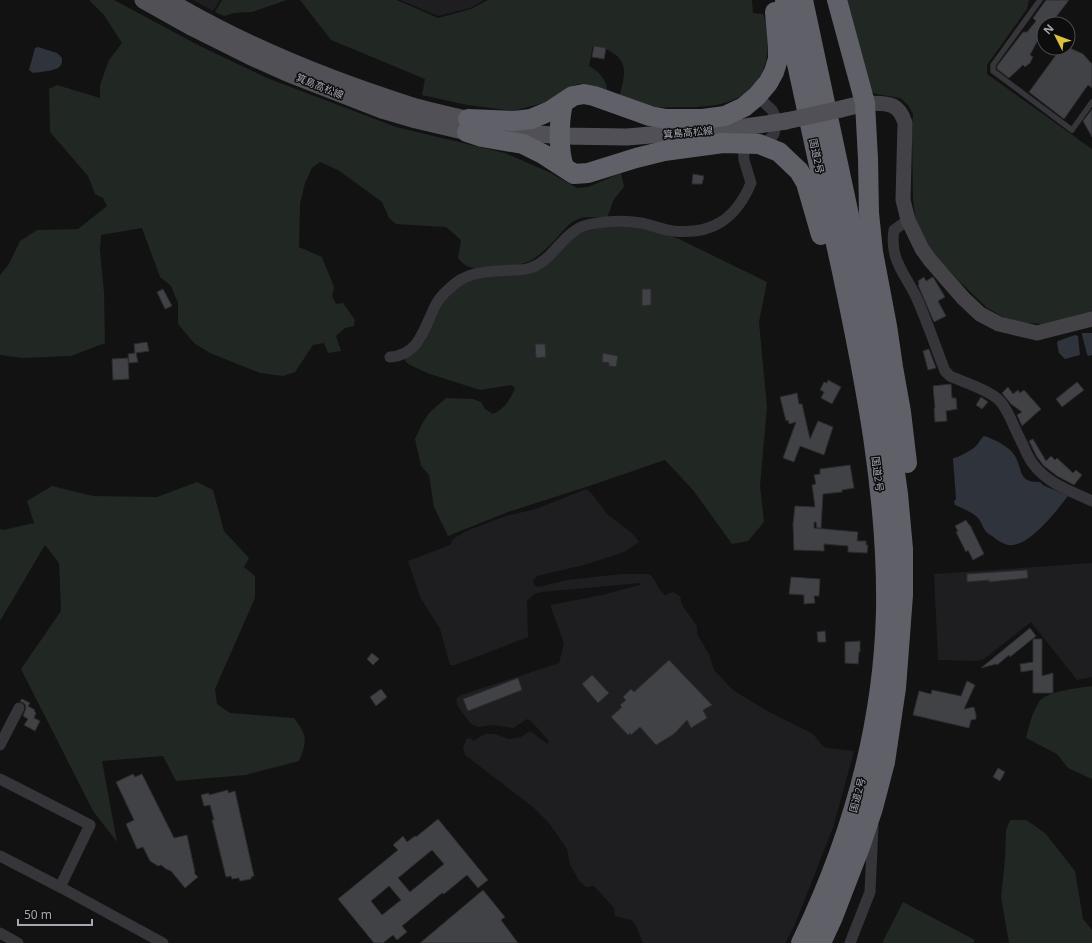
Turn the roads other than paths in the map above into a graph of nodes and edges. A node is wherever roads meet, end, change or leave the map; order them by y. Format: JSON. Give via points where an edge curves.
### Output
{"nodes":[{"id":1,"x":143,"y":0,"type":"edge"},
{"id":2,"x":168,"y":0,"type":"edge"},
{"id":3,"x":774,"y":0,"type":"edge"},
{"id":4,"x":785,"y":0,"type":"edge"},
{"id":5,"x":803,"y":0,"type":"edge"},
{"id":6,"x":837,"y":0,"type":"edge"},
{"id":7,"x":1040,"y":0,"type":"edge"},
{"id":8,"x":757,"y":96,"type":"junction"},
{"id":9,"x":1092,"y":102,"type":"edge"},
{"id":10,"x":562,"y":103,"type":"junction"},
{"id":11,"x":865,"y":103,"type":"junction"},
{"id":12,"x":779,"y":121,"type":"junction"},
{"id":13,"x":468,"y":126,"type":"junction"},
{"id":14,"x":561,"y":136,"type":"junction"},
{"id":15,"x":751,"y":143,"type":"junction"},
{"id":16,"x":564,"y":167,"type":"junction"},
{"id":17,"x":908,"y":220,"type":"junction"},
{"id":18,"x":1092,"y":319,"type":"edge"},
{"id":19,"x":854,"y":331,"type":"junction"},
{"id":20,"x":390,"y":357,"type":"dead end"},
{"id":21,"x":1092,"y":501,"type":"edge"},
{"id":22,"x":903,"y":595,"type":"junction"},
{"id":23,"x":19,"y":708,"type":"dead end"},
{"id":24,"x":0,"y":745,"type":"edge"},
{"id":25,"x":0,"y":779,"type":"edge"},
{"id":26,"x":873,"y":808,"type":"junction"},
{"id":27,"x":0,"y":856,"type":"edge"},
{"id":28,"x":60,"y":887,"type":"junction"},
{"id":29,"x":0,"y":933,"type":"edge"},
{"id":30,"x":18,"y":943,"type":"edge"},
{"id":31,"x":162,"y":943,"type":"edge"},
{"id":32,"x":800,"y":943,"type":"edge"},
{"id":33,"x":821,"y":943,"type":"edge"},
{"id":34,"x":850,"y":943,"type":"edge"}],
"edges":[{"from":1,"to":13,"type":"main road","name":"箕島高松線","via":[[249,56],[382,110],[416,120]]},
{"from":2,"to":13,"type":"main road","name":"箕島高松線","via":[[243,39],[351,86]]},
{"from":3,"to":8,"type":"highway","via":[[778,59],[768,83]]},
{"from":4,"to":19,"type":"highway","name":"国道2号"},
{"from":5,"to":22,"type":"highway","name":"国道2号","via":[[862,276],[885,402],[898,494],[903,549]]},
{"from":6,"to":11,"type":"highway"},
{"from":7,"to":9,"type":"lane","via":[[993,65],[993,71],[1072,130]]},
{"from":8,"to":10,"type":"highway","via":[[744,107],[725,116],[703,120],[650,116],[584,94],[573,96]]},
{"from":8,"to":12,"type":"street","via":[[772,110]]},
{"from":10,"to":13,"type":"highway","via":[[550,112],[531,119]]},
{"from":10,"to":14,"type":"highway"},
{"from":11,"to":12,"type":"main road","name":"箕島高松線","bridge":true},
{"from":11,"to":17,"type":"street","via":[[889,104],[902,112],[905,123],[903,200]]},
{"from":11,"to":22,"type":"highway","via":[[873,252],[901,412],[907,465],[912,535],[910,565]]},
{"from":12,"to":14,"type":"main road","name":"箕島高松線","via":[[745,127],[628,138]]},
{"from":12,"to":15,"type":"street","via":[[771,139]]},
{"from":13,"to":14,"type":"main road","name":"箕島高松線"},
{"from":13,"to":16,"type":"highway","via":[[482,137],[523,144]]},
{"from":14,"to":16,"type":"highway","via":[[561,160]]},
{"from":15,"to":16,"type":"highway","via":[[723,143],[664,151],[588,173],[574,174]]},
{"from":15,"to":19,"type":"highway","via":[[779,152],[799,171],[806,183],[830,269]]},
{"from":15,"to":20,"type":"street","via":[[744,160],[752,183],[741,204],[717,226],[703,231],[673,231],[641,223],[614,222],[592,223],[579,228],[566,237],[541,264],[529,269],[476,273],[454,283],[435,305],[425,332],[418,342],[399,356]]},
{"from":17,"to":18,"type":"street","via":[[930,260],[980,314],[999,324],[1037,333]]},
{"from":17,"to":21,"type":"street","via":[[894,230],[892,241],[895,254],[902,273],[918,300],[945,371],[950,376],[1000,400],[1034,465],[1054,483]]},
{"from":19,"to":32,"type":"highway","name":"国道2号","via":[[868,402],[884,535],[886,612],[883,653],[878,703],[854,809],[817,910]]},
{"from":22,"to":26,"type":"highway","name":"国道2号","via":[[896,688],[885,762]]},
{"from":23,"to":24,"type":"street"},
{"from":25,"to":28,"type":"street","via":[[90,825]]},
{"from":26,"to":33,"type":"highway","name":"国道2号","via":[[836,910]]},
{"from":26,"to":34,"type":"street","via":[[870,892]]},
{"from":27,"to":28,"type":"street"},
{"from":28,"to":31,"type":"street"},
{"from":29,"to":30,"type":"street"}]}
